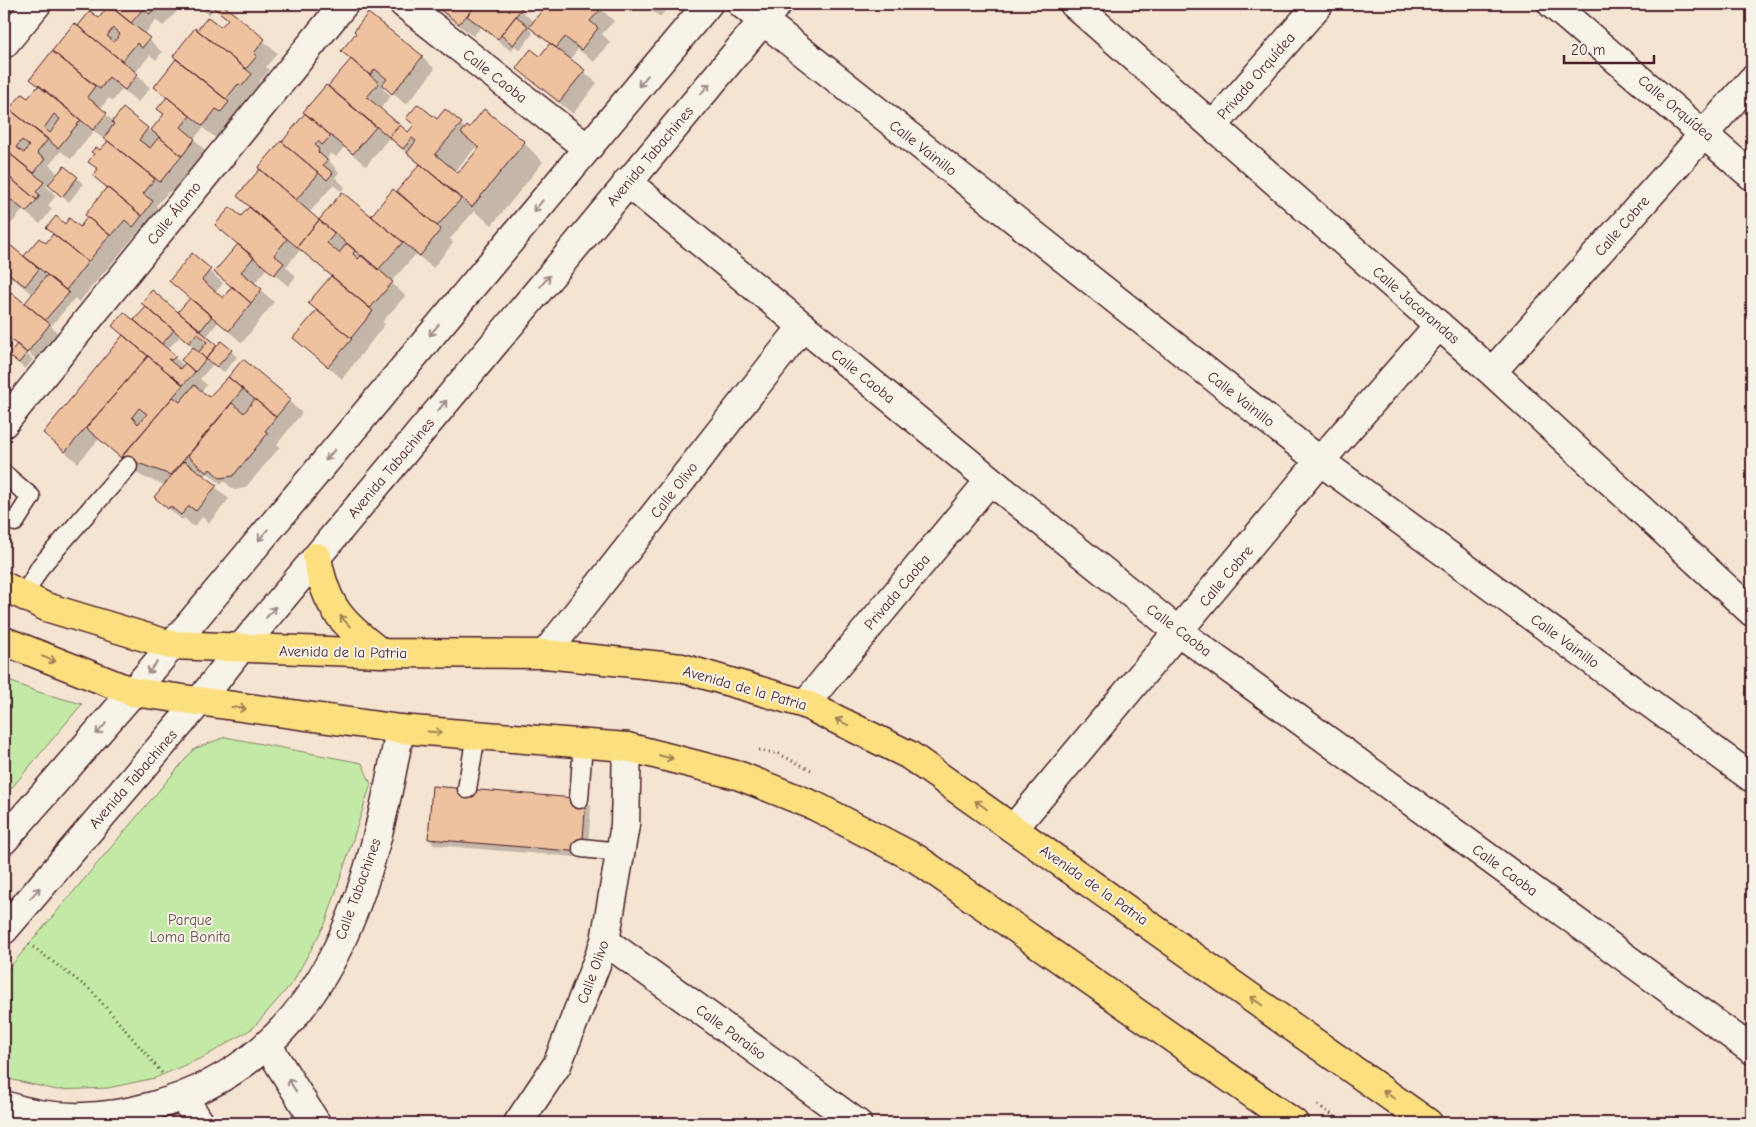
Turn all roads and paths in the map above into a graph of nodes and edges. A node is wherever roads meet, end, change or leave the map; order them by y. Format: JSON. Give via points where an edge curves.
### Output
{"nodes":[{"id":1,"x":37,"y":4,"type":"edge"},
{"id":2,"x":344,"y":4,"type":"edge"},
{"id":3,"x":404,"y":4,"type":"edge"},
{"id":4,"x":708,"y":4,"type":"edge"},
{"id":5,"x":742,"y":4,"type":"edge"},
{"id":6,"x":1074,"y":4,"type":"edge"},
{"id":7,"x":1320,"y":4,"type":"edge"},
{"id":8,"x":1552,"y":4,"type":"edge"},
{"id":9,"x":770,"y":13,"type":"edge"},
{"id":10,"x":4,"y":44,"type":"edge"},
{"id":11,"x":1752,"y":80,"type":"edge"},
{"id":12,"x":1213,"y":126,"type":"junction"},
{"id":13,"x":1704,"y":132,"type":"junction"},
{"id":14,"x":587,"y":148,"type":"junction"},
{"id":15,"x":1752,"y":176,"type":"edge"},
{"id":16,"x":627,"y":182,"type":"junction"},
{"id":17,"x":1439,"y":325,"type":"junction"},
{"id":18,"x":803,"y":326,"type":"junction"},
{"id":19,"x":1492,"y":372,"type":"junction"},
{"id":20,"x":4,"y":423,"type":"edge"},
{"id":21,"x":1320,"y":462,"type":"junction"},
{"id":22,"x":128,"y":466,"type":"dead end"},
{"id":23,"x":4,"y":474,"type":"edge"},
{"id":24,"x":990,"y":480,"type":"junction"},
{"id":25,"x":14,"y":522,"type":"dead end"},
{"id":26,"x":317,"y":557,"type":"junction"},
{"id":27,"x":14,"y":591,"type":"edge"},
{"id":28,"x":1752,"y":612,"type":"edge"},
{"id":29,"x":1179,"y":632,"type":"junction"},
{"id":30,"x":4,"y":641,"type":"edge"},
{"id":31,"x":171,"y":645,"type":"junction"},
{"id":32,"x":240,"y":650,"type":"junction"},
{"id":33,"x":381,"y":653,"type":"junction"},
{"id":34,"x":545,"y":654,"type":"junction"},
{"id":35,"x":133,"y":692,"type":"junction"},
{"id":36,"x":198,"y":703,"type":"junction"},
{"id":37,"x":805,"y":704,"type":"junction"},
{"id":38,"x":400,"y":729,"type":"junction"},
{"id":39,"x":476,"y":735,"type":"junction"},
{"id":40,"x":583,"y":743,"type":"junction"},
{"id":41,"x":626,"y":747,"type":"junction"},
{"id":42,"x":1752,"y":778,"type":"edge"},
{"id":43,"x":467,"y":789,"type":"dead end"},
{"id":44,"x":579,"y":799,"type":"dead end"},
{"id":45,"x":1014,"y":828,"type":"junction"},
{"id":46,"x":4,"y":840,"type":"edge"},
{"id":47,"x":582,"y":848,"type":"dead end"},
{"id":48,"x":620,"y":852,"type":"junction"},
{"id":49,"x":5,"y":928,"type":"edge"},
{"id":50,"x":606,"y":941,"type":"junction"},
{"id":51,"x":268,"y":1046,"type":"junction"},
{"id":52,"x":1752,"y":1050,"type":"edge"},
{"id":53,"x":184,"y":1098,"type":"junction"},
{"id":54,"x":4,"y":1105,"type":"edge"},
{"id":55,"x":200,"y":1123,"type":"edge"},
{"id":56,"x":316,"y":1123,"type":"edge"},
{"id":57,"x":518,"y":1123,"type":"edge"},
{"id":58,"x":857,"y":1123,"type":"edge"},
{"id":59,"x":1294,"y":1123,"type":"edge"},
{"id":60,"x":1428,"y":1123,"type":"edge"}],
"edges":[{"from":1,"to":10,"type":"street"},
{"from":2,"to":20,"type":"street","name":"Calle Álamo"},
{"from":3,"to":14,"type":"street","name":"Calle Caoba"},
{"from":4,"to":14,"type":"street","one_way":true},
{"from":5,"to":9,"type":"street","name":"Calle Vainillo"},
{"from":6,"to":12,"type":"street","name":"Calle Jacarandas"},
{"from":7,"to":12,"type":"street","name":"Privada Orquídea"},
{"from":8,"to":13,"type":"street","name":"Calle Orquídea"},
{"from":16,"to":9,"type":"street","name":"Avenida Tabachines","one_way":true},
{"from":9,"to":21,"type":"street","name":"Calle Vainillo"},
{"from":11,"to":13,"type":"street","name":"Calle Cobre"},
{"from":12,"to":17,"type":"street","name":"Calle Jacarandas"},
{"from":13,"to":15,"type":"street","name":"Calle Orquídea"},
{"from":13,"to":19,"type":"street","name":"Calle Cobre"},
{"from":14,"to":31,"type":"street","one_way":true},
{"from":16,"to":18,"type":"street","name":"Calle Caoba"},
{"from":26,"to":16,"type":"street","name":"Avenida Tabachines","one_way":true},
{"from":17,"to":19,"type":"street","name":"Calle Jacarandas"},
{"from":17,"to":21,"type":"street","name":"Calle Cobre"},
{"from":18,"to":24,"type":"street","name":"Calle Caoba"},
{"from":18,"to":34,"type":"street","name":"Calle Olivo"},
{"from":19,"to":28,"type":"street","name":"Calle Jacarandas"},
{"from":21,"to":29,"type":"street","name":"Calle Cobre"},
{"from":21,"to":42,"type":"street","name":"Calle Vainillo"},
{"from":22,"to":27,"type":"lane","via":[[40,567]]},
{"from":23,"to":25,"type":"lane","via":[[31,497]]},
{"from":24,"to":29,"type":"street","name":"Calle Caoba"},
{"from":24,"to":37,"type":"street","name":"Privada Caoba"},
{"from":32,"to":26,"type":"street","name":"Avenida Tabachines","one_way":true},
{"from":33,"to":26,"type":"main road","one_way":true,"via":[[353,631],[334,610],[322,585]]},
{"from":27,"to":31,"type":"main road","name":"Avenida de la Patria","via":[[46,607]]},
{"from":29,"to":45,"type":"street","name":"Calle Cobre"},
{"from":29,"to":52,"type":"street","name":"Calle Caoba"},
{"from":30,"to":35,"type":"main road","one_way":true},
{"from":31,"to":32,"type":"main road","name":"Avenida de la Patria"},
{"from":31,"to":35,"type":"street","one_way":true},
{"from":32,"to":33,"type":"main road","name":"Avenida de la Patria"},
{"from":32,"to":36,"type":"street","name":"Avenida Tabachines"},
{"from":33,"to":34,"type":"main road","name":"Avenida de la Patria"},
{"from":34,"to":37,"type":"main road","name":"Avenida de la Patria","via":[[682,668]]},
{"from":35,"to":36,"type":"main road"},
{"from":35,"to":46,"type":"street","one_way":true},
{"from":36,"to":38,"type":"main road","one_way":true},
{"from":49,"to":36,"type":"street","name":"Avenida Tabachines","one_way":true},
{"from":45,"to":37,"type":"main road","name":"Avenida de la Patria","one_way":true,"via":[[909,755]]},
{"from":38,"to":39,"type":"main road","one_way":true},
{"from":38,"to":51,"type":"street","name":"Calle Tabachines","via":[[387,800],[370,866],[352,916],[328,968],[301,1009]]},
{"from":39,"to":40,"type":"main road"},
{"from":39,"to":43,"type":"lane"},
{"from":40,"to":41,"type":"main road"},
{"from":40,"to":44,"type":"lane"},
{"from":41,"to":48,"type":"street","name":"Calle Olivo","via":[[625,825]]},
{"from":41,"to":59,"type":"main road","one_way":true,"via":[[740,776],[815,806],[917,859]]},
{"from":60,"to":45,"type":"main road","name":"Avenida de la Patria","one_way":true},
{"from":47,"to":48,"type":"lane"},
{"from":48,"to":50,"type":"street","name":"Calle Olivo"},
{"from":49,"to":53,"type":"path","via":[[92,991]]},
{"from":50,"to":57,"type":"street","name":"Calle Olivo","via":[[557,1065]]},
{"from":50,"to":58,"type":"street","name":"Calle Paraíso"},
{"from":51,"to":53,"type":"street","name":"Calle Tabachines"},
{"from":56,"to":51,"type":"street","one_way":true},
{"from":53,"to":54,"type":"street","name":"Calle Tabachines","via":[[126,1114],[70,1118],[16,1110]]},
{"from":53,"to":55,"type":"street"}]}
